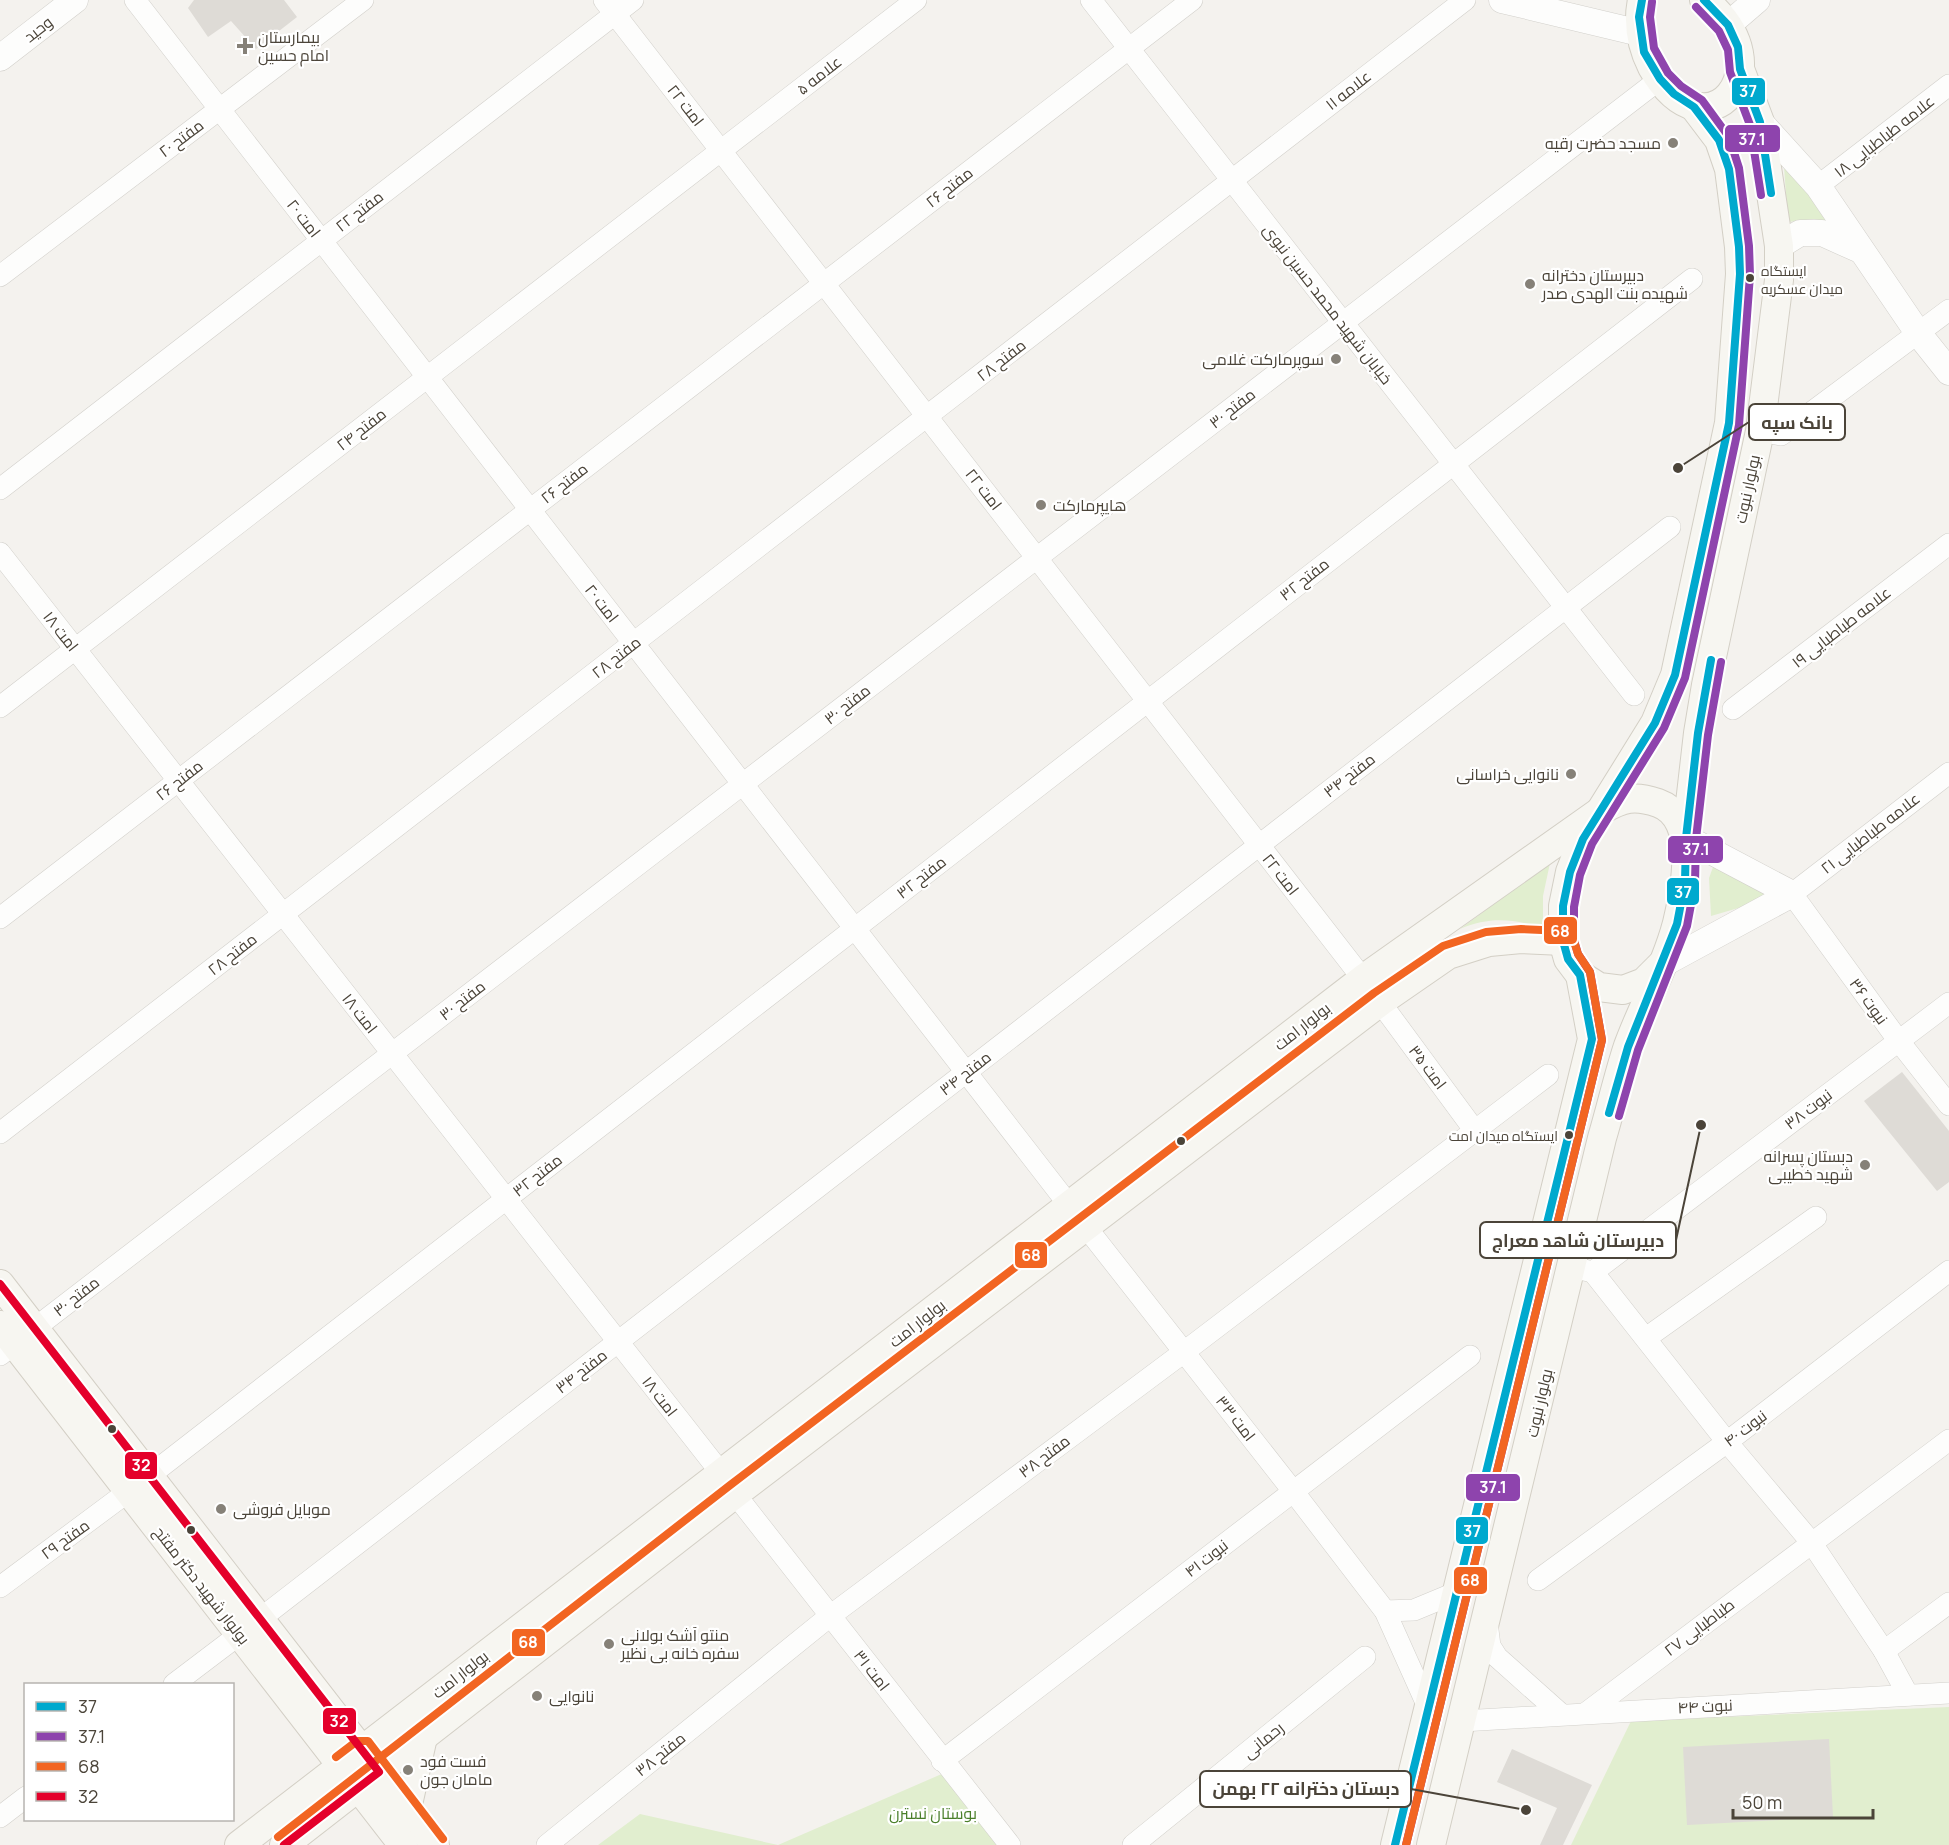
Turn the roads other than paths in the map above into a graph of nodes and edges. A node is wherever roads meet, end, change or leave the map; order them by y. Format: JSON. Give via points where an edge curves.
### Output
{"nodes":[{"id":1,"x":75,"y":0,"type":"edge"},
{"id":2,"x":135,"y":0,"type":"edge"},
{"id":3,"x":363,"y":0,"type":"edge"},
{"id":4,"x":633,"y":0,"type":"edge"},
{"id":5,"x":916,"y":0,"type":"edge"},
{"id":6,"x":1091,"y":0,"type":"edge"},
{"id":7,"x":1192,"y":0,"type":"edge"},
{"id":8,"x":1464,"y":0,"type":"edge"},
{"id":9,"x":1502,"y":0,"type":"edge"},
{"id":10,"x":1642,"y":0,"type":"edge"},
{"id":11,"x":1704,"y":0,"type":"edge"},
{"id":12,"x":1757,"y":0,"type":"edge"},
{"id":13,"x":609,"y":7,"type":"edge"},
{"id":14,"x":1728,"y":25,"type":"junction"},
{"id":15,"x":1640,"y":33,"type":"junction"},
{"id":16,"x":1129,"y":49,"type":"junction"},
{"id":17,"x":0,"y":58,"type":"edge"},
{"id":18,"x":1740,"y":69,"type":"junction"},
{"id":19,"x":1660,"y":79,"type":"junction"},
{"id":20,"x":1949,"y":86,"type":"edge"},
{"id":21,"x":1694,"y":107,"type":"junction"},
{"id":22,"x":220,"y":109,"type":"junction"},
{"id":23,"x":1760,"y":122,"type":"junction"},
{"id":24,"x":721,"y":151,"type":"junction"},
{"id":25,"x":1232,"y":181,"type":"junction"},
{"id":26,"x":1818,"y":186,"type":"junction"},
{"id":27,"x":321,"y":240,"type":"junction"},
{"id":28,"x":1779,"y":246,"type":"junction"},
{"id":29,"x":1860,"y":250,"type":"junction"},
{"id":30,"x":0,"y":276,"type":"edge"},
{"id":31,"x":1692,"y":279,"type":"dead end"},
{"id":32,"x":824,"y":284,"type":"junction"},
{"id":33,"x":1949,"y":310,"type":"edge"},
{"id":34,"x":1343,"y":323,"type":"junction"},
{"id":35,"x":1918,"y":333,"type":"junction"},
{"id":36,"x":1949,"y":372,"type":"edge"},
{"id":37,"x":428,"y":377,"type":"junction"},
{"id":38,"x":927,"y":417,"type":"junction"},
{"id":39,"x":1760,"y":430,"type":"junction"},
{"id":40,"x":1453,"y":464,"type":"junction"},
{"id":41,"x":0,"y":489,"type":"edge"},
{"id":42,"x":530,"y":510,"type":"junction"},
{"id":43,"x":1670,"y":527,"type":"dead end"},
{"id":44,"x":1949,"y":544,"type":"edge"},
{"id":45,"x":0,"y":553,"type":"edge"},
{"id":46,"x":1037,"y":558,"type":"junction"},
{"id":47,"x":1566,"y":608,"type":"junction"},
{"id":48,"x":634,"y":644,"type":"junction"},
{"id":49,"x":75,"y":649,"type":"junction"},
{"id":50,"x":1634,"y":695,"type":"dead end"},
{"id":51,"x":1148,"y":701,"type":"junction"},
{"id":52,"x":0,"y":707,"type":"edge"},
{"id":53,"x":1733,"y":709,"type":"dead end"},
{"id":54,"x":1949,"y":773,"type":"edge"},
{"id":55,"x":178,"y":781,"type":"junction"},
{"id":56,"x":743,"y":784,"type":"junction"},
{"id":57,"x":1602,"y":810,"type":"junction"},
{"id":58,"x":1686,"y":838,"type":"junction"},
{"id":59,"x":1259,"y":845,"type":"junction"},
{"id":60,"x":1792,"y":894,"type":"junction"},
{"id":61,"x":283,"y":915,"type":"junction"},
{"id":62,"x":0,"y":918,"type":"edge"},
{"id":63,"x":855,"y":928,"type":"junction"},
{"id":64,"x":1563,"y":941,"type":"junction"},
{"id":65,"x":1661,"y":966,"type":"junction"},
{"id":66,"x":1580,"y":975,"type":"junction"},
{"id":67,"x":1363,"y":979,"type":"junction"},
{"id":68,"x":1380,"y":1002,"type":"junction"},
{"id":69,"x":1949,"y":1003,"type":"edge"},
{"id":70,"x":1898,"y":1040,"type":"junction"},
{"id":71,"x":392,"y":1054,"type":"junction"},
{"id":72,"x":966,"y":1072,"type":"junction"},
{"id":73,"x":1548,"y":1075,"type":"dead end"},
{"id":74,"x":1949,"y":1105,"type":"edge"},
{"id":75,"x":1475,"y":1131,"type":"junction"},
{"id":76,"x":0,"y":1133,"type":"edge"},
{"id":77,"x":506,"y":1199,"type":"junction"},
{"id":78,"x":1078,"y":1216,"type":"junction"},
{"id":79,"x":1816,"y":1217,"type":"dead end"},
{"id":80,"x":1582,"y":1269,"type":"junction"},
{"id":81,"x":1949,"y":1271,"type":"edge"},
{"id":82,"x":0,"y":1284,"type":"edge"},
{"id":83,"x":12,"y":1338,"type":"edge"},
{"id":84,"x":1646,"y":1338,"type":"junction"},
{"id":85,"x":618,"y":1342,"type":"junction"},
{"id":86,"x":1184,"y":1352,"type":"junction"},
{"id":87,"x":1470,"y":1356,"type":"dead end"},
{"id":88,"x":1949,"y":1440,"type":"edge"},
{"id":89,"x":1727,"y":1442,"type":"junction"},
{"id":90,"x":139,"y":1484,"type":"junction"},
{"id":91,"x":728,"y":1484,"type":"junction"},
{"id":92,"x":1293,"y":1491,"type":"junction"},
{"id":93,"x":1811,"y":1542,"type":"junction"},
{"id":94,"x":1538,"y":1580,"type":"dead end"},
{"id":95,"x":0,"y":1587,"type":"edge"},
{"id":96,"x":1455,"y":1593,"type":"junction"},
{"id":97,"x":1949,"y":1603,"type":"edge"},
{"id":98,"x":1384,"y":1611,"type":"junction"},
{"id":99,"x":830,"y":1616,"type":"junction"},
{"id":100,"x":1487,"y":1622,"type":"junction"},
{"id":101,"x":250,"y":1627,"type":"junction"},
{"id":102,"x":1884,"y":1652,"type":"junction"},
{"id":103,"x":1365,"y":1657,"type":"dead end"},
{"id":104,"x":175,"y":1683,"type":"edge"},
{"id":105,"x":1949,"y":1693,"type":"edge"},
{"id":106,"x":1908,"y":1695,"type":"junction"},
{"id":107,"x":1428,"y":1707,"type":"junction"},
{"id":108,"x":1586,"y":1713,"type":"junction"},
{"id":109,"x":1560,"y":1714,"type":"junction"},
{"id":110,"x":1462,"y":1721,"type":"junction"},
{"id":111,"x":423,"y":1737,"type":"junction"},
{"id":112,"x":942,"y":1761,"type":"junction"},
{"id":113,"x":360,"y":1769,"type":"junction"},
{"id":114,"x":24,"y":1799,"type":"edge"},
{"id":115,"x":408,"y":1809,"type":"junction"},
{"id":116,"x":0,"y":1817,"type":"edge"},
{"id":117,"x":239,"y":1845,"type":"edge"},
{"id":118,"x":284,"y":1845,"type":"edge"},
{"id":119,"x":403,"y":1845,"type":"edge"},
{"id":120,"x":435,"y":1845,"type":"edge"},
{"id":121,"x":547,"y":1845,"type":"edge"},
{"id":122,"x":1010,"y":1845,"type":"edge"},
{"id":123,"x":1133,"y":1845,"type":"edge"},
{"id":124,"x":1395,"y":1845,"type":"edge"},
{"id":125,"x":1431,"y":1845,"type":"edge"}],
"edges":[{"from":1,"to":17,"type":"street","name":"وحید"},
{"from":2,"to":22,"type":"street","name":"امت ۲۰"},
{"from":3,"to":22,"type":"street","name":"مفتح ۲۰"},
{"from":4,"to":13,"type":"street","name":"مفتح ۲۲"},
{"from":5,"to":24,"type":"street","name":"علامه ۵"},
{"from":6,"to":16,"type":"street","name":"خیابان شهید محمد حسین نبوی"},
{"from":7,"to":16,"type":"street","name":"مفتح ۲۶"},
{"from":8,"to":25,"type":"street","name":"علامه ۱۱"},
{"from":9,"to":15,"type":"street"},
{"from":10,"to":15,"type":"main road"},
{"from":11,"to":14,"type":"main road"},
{"from":12,"to":14,"type":"street"},
{"from":13,"to":24,"type":"street","name":"امت ۲۲"},
{"from":13,"to":27,"type":"street","name":"مفتح ۲۲"},
{"from":14,"to":18,"type":"main road","name":"بولوار نبوت","via":[[1738,47]]},
{"from":15,"to":19,"type":"main road","name":"بولوار نبوت","via":[[1644,52]]},
{"from":16,"to":25,"type":"street","name":"خیابان شهید محمد حسین نبوی"},
{"from":16,"to":32,"type":"street","name":"مفتح ۲۶"},
{"from":18,"to":21,"type":"main road","via":[[1737,86],[1727,100],[1711,107]]},
{"from":18,"to":23,"type":"main road","name":"بولوار نبوت"},
{"from":19,"to":21,"type":"main road","name":"بولوار نبوت"},
{"from":19,"to":34,"type":"street","name":"مفتح ۳۰"},
{"from":20,"to":26,"type":"street","name":"علامه طباطبایی ۱۸"},
{"from":21,"to":57,"type":"main road","name":"بولوار نبوت","via":[[1719,140],[1730,169],[1739,247],[1729,423],[1675,675],[1655,723]]},
{"from":22,"to":27,"type":"street","name":"امت ۲۰"},
{"from":22,"to":30,"type":"street","name":"مفتح ۲۰"},
{"from":23,"to":26,"type":"street"},
{"from":23,"to":28,"type":"main road","name":"بولوار نبوت"},
{"from":24,"to":32,"type":"street","name":"امت ۲۲"},
{"from":24,"to":37,"type":"street","name":"مفتح ۲۴"},
{"from":25,"to":34,"type":"street","name":"خیابان شهید محمد حسین نبوی"},
{"from":25,"to":38,"type":"street","name":"مفتح ۲۸"},
{"from":26,"to":29,"type":"street"},
{"from":27,"to":37,"type":"street","name":"امت ۲۰"},
{"from":27,"to":41,"type":"street","name":"مفتح ۲۲"},
{"from":28,"to":29,"type":"street","via":[[1800,233],[1822,233]]},
{"from":28,"to":39,"type":"main road","name":"بولوار نبوت","via":[[1779,280]]},
{"from":29,"to":35,"type":"street"},
{"from":31,"to":40,"type":"street","name":"مفتح ۳۲"},
{"from":32,"to":38,"type":"street","name":"امت ۲۲"},
{"from":32,"to":42,"type":"street","name":"مفتح ۲۶"},
{"from":33,"to":35,"type":"street"},
{"from":34,"to":40,"type":"street","name":"خیابان شهید محمد حسین نبوی"},
{"from":34,"to":46,"type":"street","name":"مفتح ۳۰"},
{"from":35,"to":36,"type":"street"},
{"from":35,"to":39,"type":"street","via":[[1781,435]]},
{"from":37,"to":42,"type":"street","name":"امت ۲۰"},
{"from":37,"to":49,"type":"street","name":"مفتح ۲۴"},
{"from":38,"to":46,"type":"street","name":"امت ۲۲"},
{"from":38,"to":48,"type":"street","name":"مفتح ۲۸"},
{"from":39,"to":58,"type":"main road","name":"بولوار نبوت","via":[[1706,685]]},
{"from":40,"to":47,"type":"street","name":"خیابان شهید محمد حسین نبوی"},
{"from":40,"to":51,"type":"street","name":"مفتح ۳۲"},
{"from":42,"to":48,"type":"street","name":"امت ۲۰"},
{"from":42,"to":55,"type":"street","name":"مفتح ۲۶"},
{"from":43,"to":47,"type":"street","name":"مفتح ۳۴"},
{"from":44,"to":53,"type":"street","name":"علامه طباطبایی ۱۹"},
{"from":45,"to":49,"type":"street","name":"امت ۱۸"},
{"from":46,"to":51,"type":"street","name":"امت ۲۲"},
{"from":46,"to":56,"type":"street","name":"مفتح ۳۰"},
{"from":47,"to":50,"type":"street","name":"خیابان شهید محمد حسین نبوی"},
{"from":47,"to":59,"type":"street","name":"مفتح ۳۴"},
{"from":48,"to":56,"type":"street","name":"امت ۲۰"},
{"from":48,"to":61,"type":"street","name":"مفتح ۲۸"},
{"from":49,"to":52,"type":"street","name":"مفتح ۲۴"},
{"from":49,"to":55,"type":"street","name":"امت ۱۸"},
{"from":51,"to":59,"type":"street","name":"امت ۲۲"},
{"from":51,"to":63,"type":"street","name":"مفتح ۳۲"},
{"from":54,"to":60,"type":"street","name":"علامه طباطبایی ۲۱"},
{"from":55,"to":61,"type":"street","name":"امت ۱۸"},
{"from":55,"to":62,"type":"street","name":"مفتح ۲۶"},
{"from":56,"to":63,"type":"street","name":"امت ۲۰"},
{"from":56,"to":71,"type":"street","name":"مفتح ۳۰"},
{"from":57,"to":58,"type":"main road","via":[[1620,800],[1641,797],[1662,804],[1677,818]]},
{"from":57,"to":64,"type":"main road","via":[[1583,839],[1570,872],[1563,906]]},
{"from":57,"to":67,"type":"main road","name":"بولوار امت"},
{"from":58,"to":60,"type":"street"},
{"from":58,"to":65,"type":"main road","via":[[1685,882],[1677,924]]},
{"from":59,"to":67,"type":"street","name":"امت ۲۲"},
{"from":59,"to":72,"type":"street","name":"مفتح ۳۴"},
{"from":60,"to":65,"type":"street"},
{"from":60,"to":70,"type":"street","name":"نبوت ۳۶"},
{"from":61,"to":71,"type":"street","name":"امت ۱۸"},
{"from":61,"to":76,"type":"street","name":"مفتح ۲۸"},
{"from":63,"to":72,"type":"street","name":"امت ۲۰"},
{"from":63,"to":77,"type":"street","name":"مفتح ۳۲"},
{"from":64,"to":66,"type":"main road","via":[[1568,959]]},
{"from":64,"to":68,"type":"main road","name":"بولوار امت","via":[[1489,942],[1448,955]]},
{"from":65,"to":66,"type":"main road","via":[[1644,982],[1623,990],[1599,987]]},
{"from":65,"to":80,"type":"main road","name":"بولوار نبوت","via":[[1628,1047],[1602,1138]]},
{"from":66,"to":96,"type":"main road","via":[[1592,1039]]},
{"from":67,"to":78,"type":"main road","name":"بولوار امت"},
{"from":68,"to":75,"type":"street","name":"امت ۳۵"},
{"from":68,"to":78,"type":"main road","name":"بولوار امت"},
{"from":69,"to":70,"type":"street","name":"نبوت ۳۸"},
{"from":70,"to":74,"type":"street","name":"نبوت ۳۶"},
{"from":70,"to":80,"type":"street","name":"نبوت ۳۸"},
{"from":71,"to":77,"type":"street","name":"امت ۱۸"},
{"from":71,"to":83,"type":"street","name":"مفتح ۳۰"},
{"from":72,"to":78,"type":"street","name":"امت ۲۰"},
{"from":72,"to":85,"type":"street","name":"مفتح ۳۴"},
{"from":73,"to":75,"type":"street","name":"مفتح ۳۸"},
{"from":75,"to":86,"type":"street","name":"مفتح ۳۸"},
{"from":77,"to":85,"type":"street","name":"امت ۱۸"},
{"from":77,"to":90,"type":"street","name":"مفتح ۳۲"},
{"from":78,"to":86,"type":"street","name":"امت ۳۳"},
{"from":78,"to":91,"type":"main road","name":"بولوار امت"},
{"from":79,"to":84,"type":"street"},
{"from":80,"to":84,"type":"street"},
{"from":80,"to":100,"type":"main road","name":"بولوار نبوت"},
{"from":81,"to":89,"type":"street","name":"نبوت ۴۰"},
{"from":82,"to":83,"type":"main road","name":"بولوار شهید دکتر مفتح"},
{"from":83,"to":90,"type":"main road","name":"بولوار شهید دکتر مفتح"},
{"from":84,"to":89,"type":"street"},
{"from":85,"to":91,"type":"street","name":"امت ۱۸"},
{"from":85,"to":101,"type":"street","name":"مفتح ۳۴"},
{"from":86,"to":92,"type":"street","name":"امت ۳۳"},
{"from":86,"to":99,"type":"street","name":"مفتح ۳۸"},
{"from":87,"to":92,"type":"street","name":"نبوت ۴۱"},
{"from":88,"to":93,"type":"street","name":"طباطبایی ۲۷"},
{"from":89,"to":93,"type":"street"},
{"from":89,"to":94,"type":"street","name":"نبوت ۴۰"},
{"from":90,"to":95,"type":"street","name":"مفتح ۲۹"},
{"from":90,"to":101,"type":"main road","name":"بولوار شهید دکتر مفتح"},
{"from":91,"to":99,"type":"street","name":"امت ۳۱"},
{"from":91,"to":111,"type":"main road","name":"بولوار امت"},
{"from":91,"to":113,"type":"main road","name":"بولوار امت"},
{"from":92,"to":98,"type":"street","name":"امت ۳۳"},
{"from":92,"to":112,"type":"street","name":"نبوت ۴۱"},
{"from":93,"to":102,"type":"street"},
{"from":93,"to":108,"type":"street","name":"طباطبایی ۲۷"},
{"from":96,"to":98,"type":"street","via":[[1414,1610]]},
{"from":96,"to":107,"type":"main road"},
{"from":97,"to":102,"type":"street"},
{"from":98,"to":107,"type":"street","name":"امت ۳۳"},
{"from":99,"to":112,"type":"street","name":"امت ۳۱"},
{"from":99,"to":121,"type":"street","name":"مفتح ۳۸"},
{"from":100,"to":109,"type":"street","via":[[1490,1646],[1497,1657]]},
{"from":100,"to":110,"type":"main road","name":"بولوار نبوت"},
{"from":101,"to":104,"type":"street","name":"مفتح ۳۴"},
{"from":101,"to":113,"type":"main road","name":"بولوار شهید دکتر مفتح"},
{"from":102,"to":106,"type":"street"},
{"from":103,"to":123,"type":"street","name":"رحمانی"},
{"from":105,"to":106,"type":"street","name":"نبوت ۴۴"},
{"from":106,"to":108,"type":"street","name":"نبوت ۴۴"},
{"from":107,"to":124,"type":"main road"},
{"from":108,"to":109,"type":"street","name":"نبوت ۴۴"},
{"from":109,"to":110,"type":"street","name":"نبوت ۴۴"},
{"from":110,"to":125,"type":"main road","name":"بولوار نبوت"},
{"from":111,"to":113,"type":"main road","name":"بولوار امت"},
{"from":111,"to":115,"type":"main road"},
{"from":112,"to":122,"type":"street","name":"امت ۳۱"},
{"from":113,"to":115,"type":"main road"},
{"from":113,"to":117,"type":"main road","name":"بولوار امت"},
{"from":113,"to":118,"type":"main road","name":"بولوار امت"},
{"from":113,"to":119,"type":"main road","name":"بولوار شهید دکتر مفتح"},
{"from":114,"to":116,"type":"street"},
{"from":115,"to":120,"type":"main road"}]}
